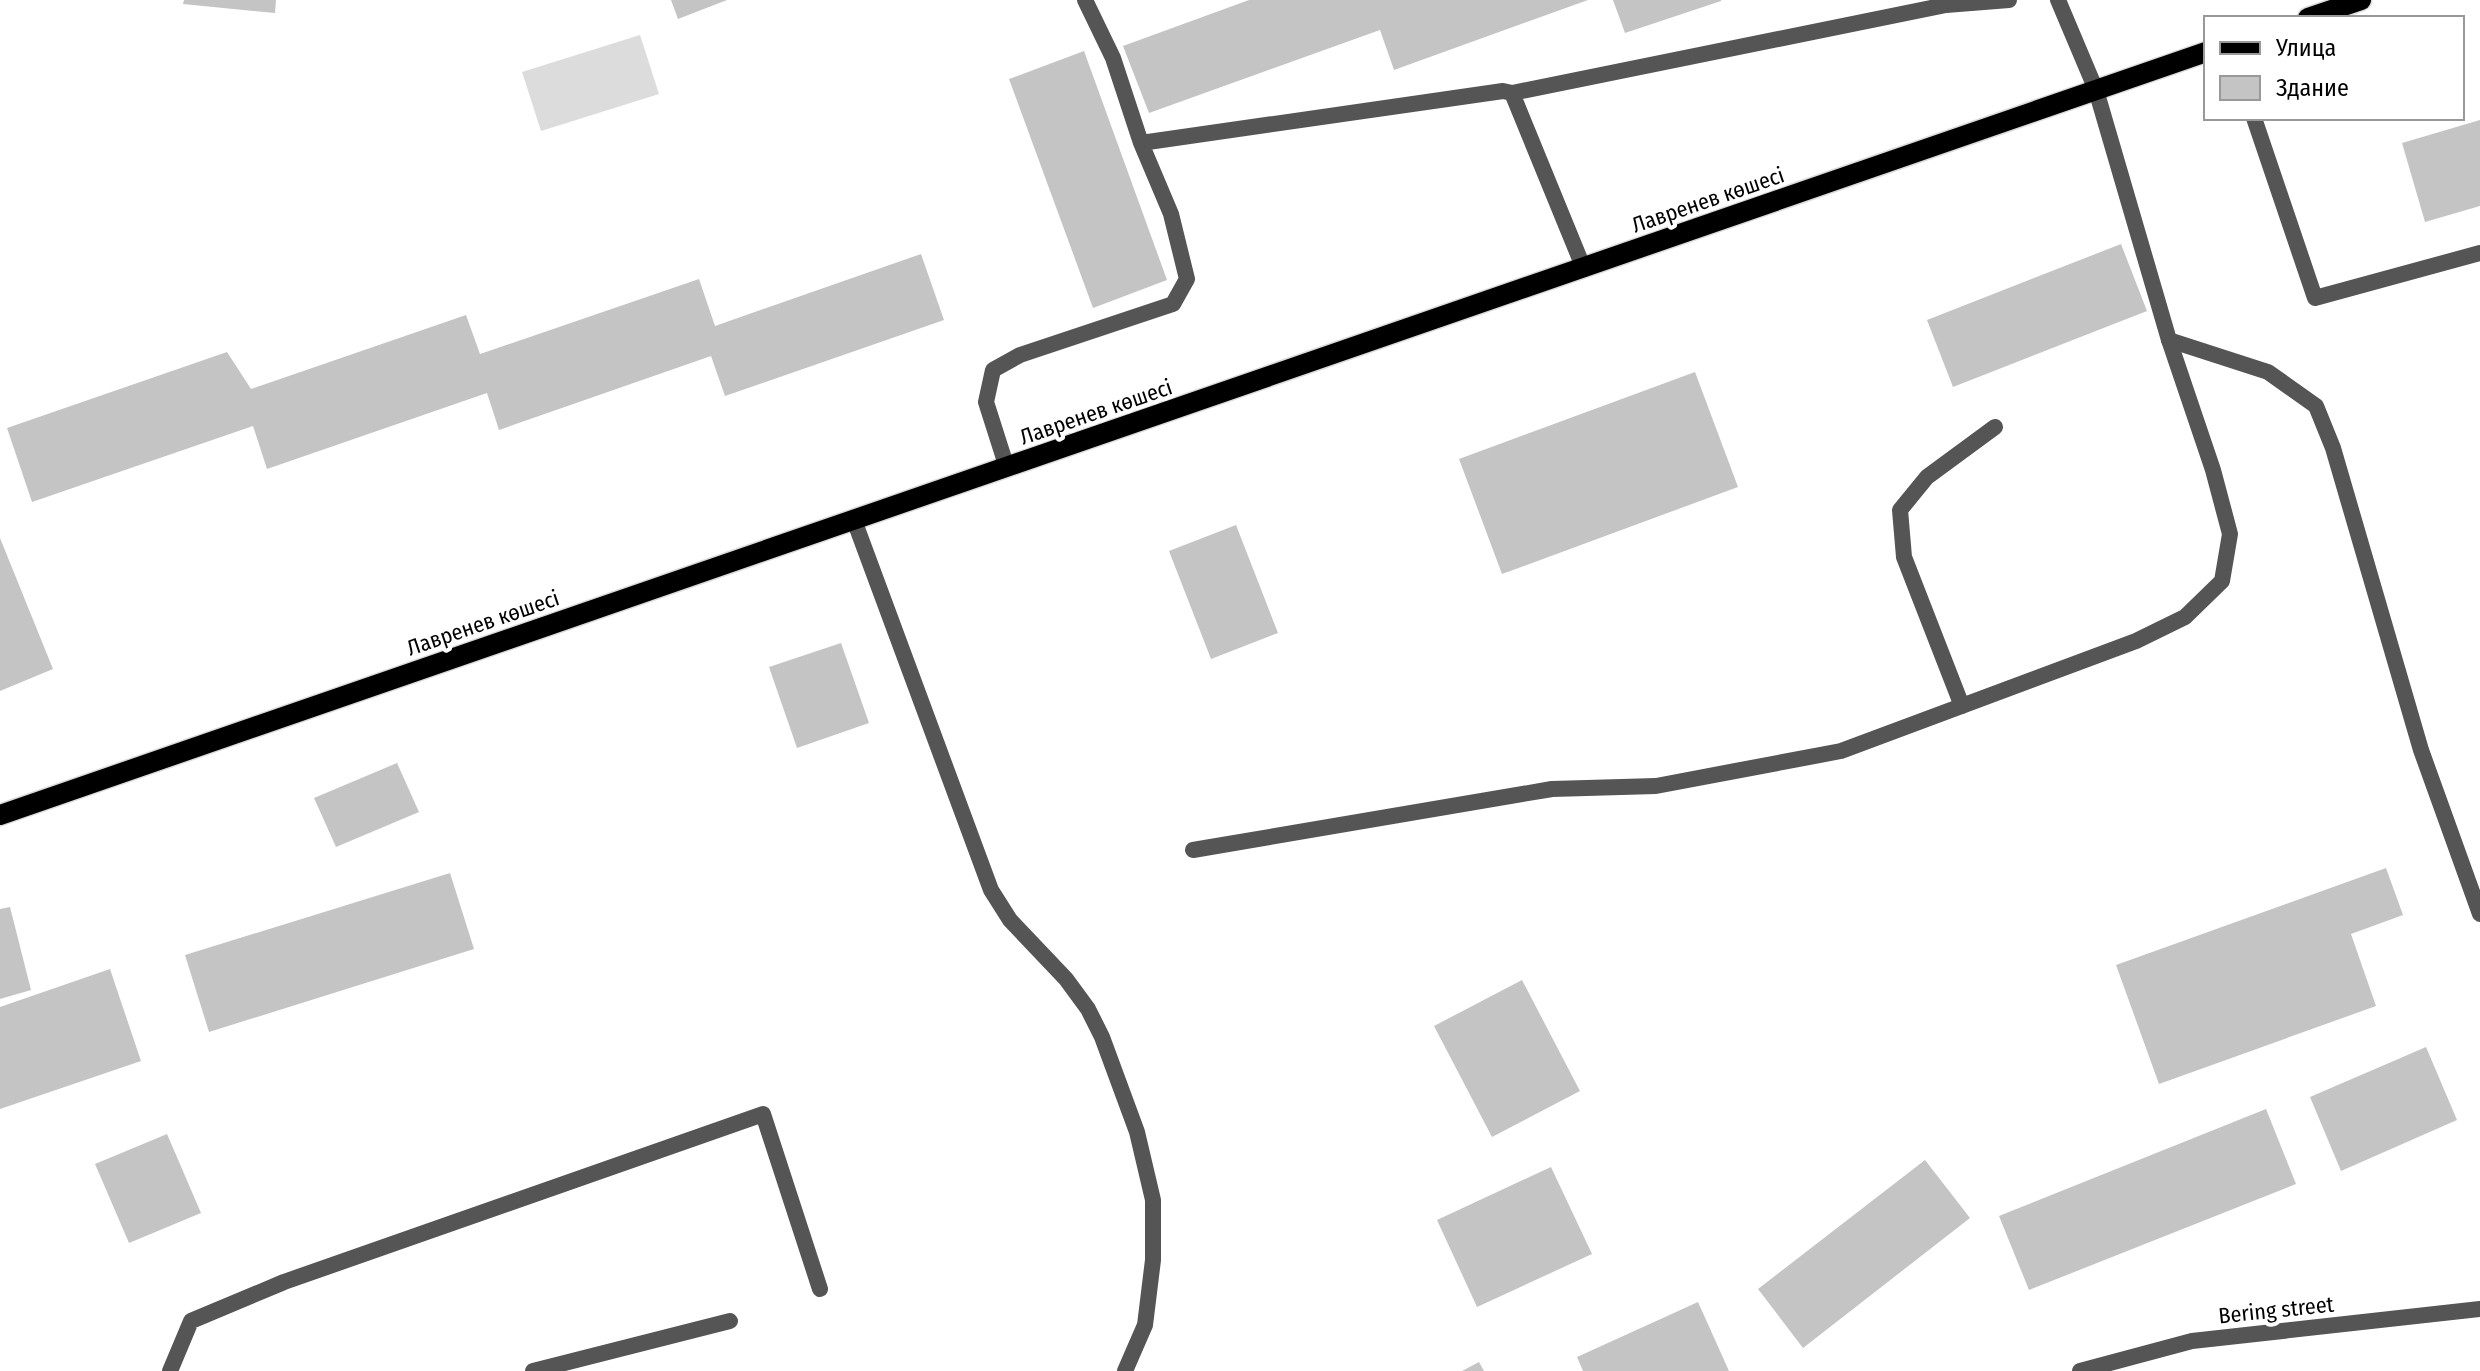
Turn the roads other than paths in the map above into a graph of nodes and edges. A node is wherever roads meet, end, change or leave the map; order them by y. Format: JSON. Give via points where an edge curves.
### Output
{"nodes":[{"id":1,"x":1085,"y":0,"type":"edge"},
{"id":2,"x":2009,"y":0,"type":"edge"},
{"id":3,"x":2059,"y":0,"type":"edge"},
{"id":4,"x":2361,"y":0,"type":"edge"},
{"id":5,"x":2314,"y":16,"type":"edge"},
{"id":6,"x":2204,"y":53,"type":"edge"},
{"id":7,"x":2096,"y":90,"type":"junction"},
{"id":8,"x":1512,"y":93,"type":"junction"},
{"id":9,"x":2255,"y":120,"type":"edge"},
{"id":10,"x":1141,"y":143,"type":"junction"},
{"id":11,"x":2480,"y":253,"type":"edge"},
{"id":12,"x":1584,"y":269,"type":"junction"},
{"id":13,"x":2169,"y":340,"type":"junction"},
{"id":14,"x":1995,"y":427,"type":"dead end"},
{"id":15,"x":1007,"y":468,"type":"junction"},
{"id":16,"x":854,"y":520,"type":"junction"},
{"id":17,"x":1962,"y":706,"type":"junction"},
{"id":18,"x":0,"y":815,"type":"edge"},
{"id":19,"x":1193,"y":850,"type":"dead end"},
{"id":20,"x":2480,"y":914,"type":"edge"},
{"id":21,"x":820,"y":1289,"type":"dead end"},
{"id":22,"x":2480,"y":1309,"type":"edge"},
{"id":23,"x":730,"y":1321,"type":"dead end"},
{"id":24,"x":170,"y":1371,"type":"edge"},
{"id":25,"x":533,"y":1371,"type":"edge"},
{"id":26,"x":1125,"y":1371,"type":"edge"},
{"id":27,"x":2080,"y":1371,"type":"edge"}],
"edges":[{"from":1,"to":10,"type":"street","via":[[1113,58]]},
{"from":2,"to":8,"type":"street","via":[[1946,5]]},
{"from":3,"to":7,"type":"street"},
{"from":4,"to":5,"type":"main road"},
{"from":6,"to":7,"type":"main road","name":"Лавренев көшесі"},
{"from":7,"to":12,"type":"main road","name":"Лавренев көшесі"},
{"from":7,"to":13,"type":"street"},
{"from":8,"to":10,"type":"street"},
{"from":8,"to":12,"type":"street"},
{"from":9,"to":11,"type":"street","via":[[2315,298]]},
{"from":10,"to":15,"type":"street","via":[[1171,214],[1187,279],[1173,304],[1020,355],[993,370],[986,402]]},
{"from":12,"to":15,"type":"main road","name":"Лавренев көшесі"},
{"from":13,"to":17,"type":"street","via":[[2230,534],[2222,581],[2185,617],[2136,641]]},
{"from":13,"to":20,"type":"street","via":[[2268,372],[2316,406],[2421,750]]},
{"from":14,"to":17,"type":"street","via":[[1927,477],[1900,510],[1904,557]]},
{"from":15,"to":16,"type":"main road","name":"Лавренев көшесі"},
{"from":16,"to":18,"type":"main road","name":"Лавренев көшесі"},
{"from":16,"to":26,"type":"street","via":[[991,890],[1010,920],[1088,1009],[1137,1132],[1153,1200],[1153,1260],[1145,1325]]},
{"from":17,"to":19,"type":"street","via":[[1841,751],[1656,786],[1552,789]]},
{"from":21,"to":24,"type":"street","via":[[763,1114],[284,1282],[191,1321]]},
{"from":22,"to":27,"type":"street","name":"Bering street","via":[[2192,1341]]},
{"from":23,"to":25,"type":"street"}]}
